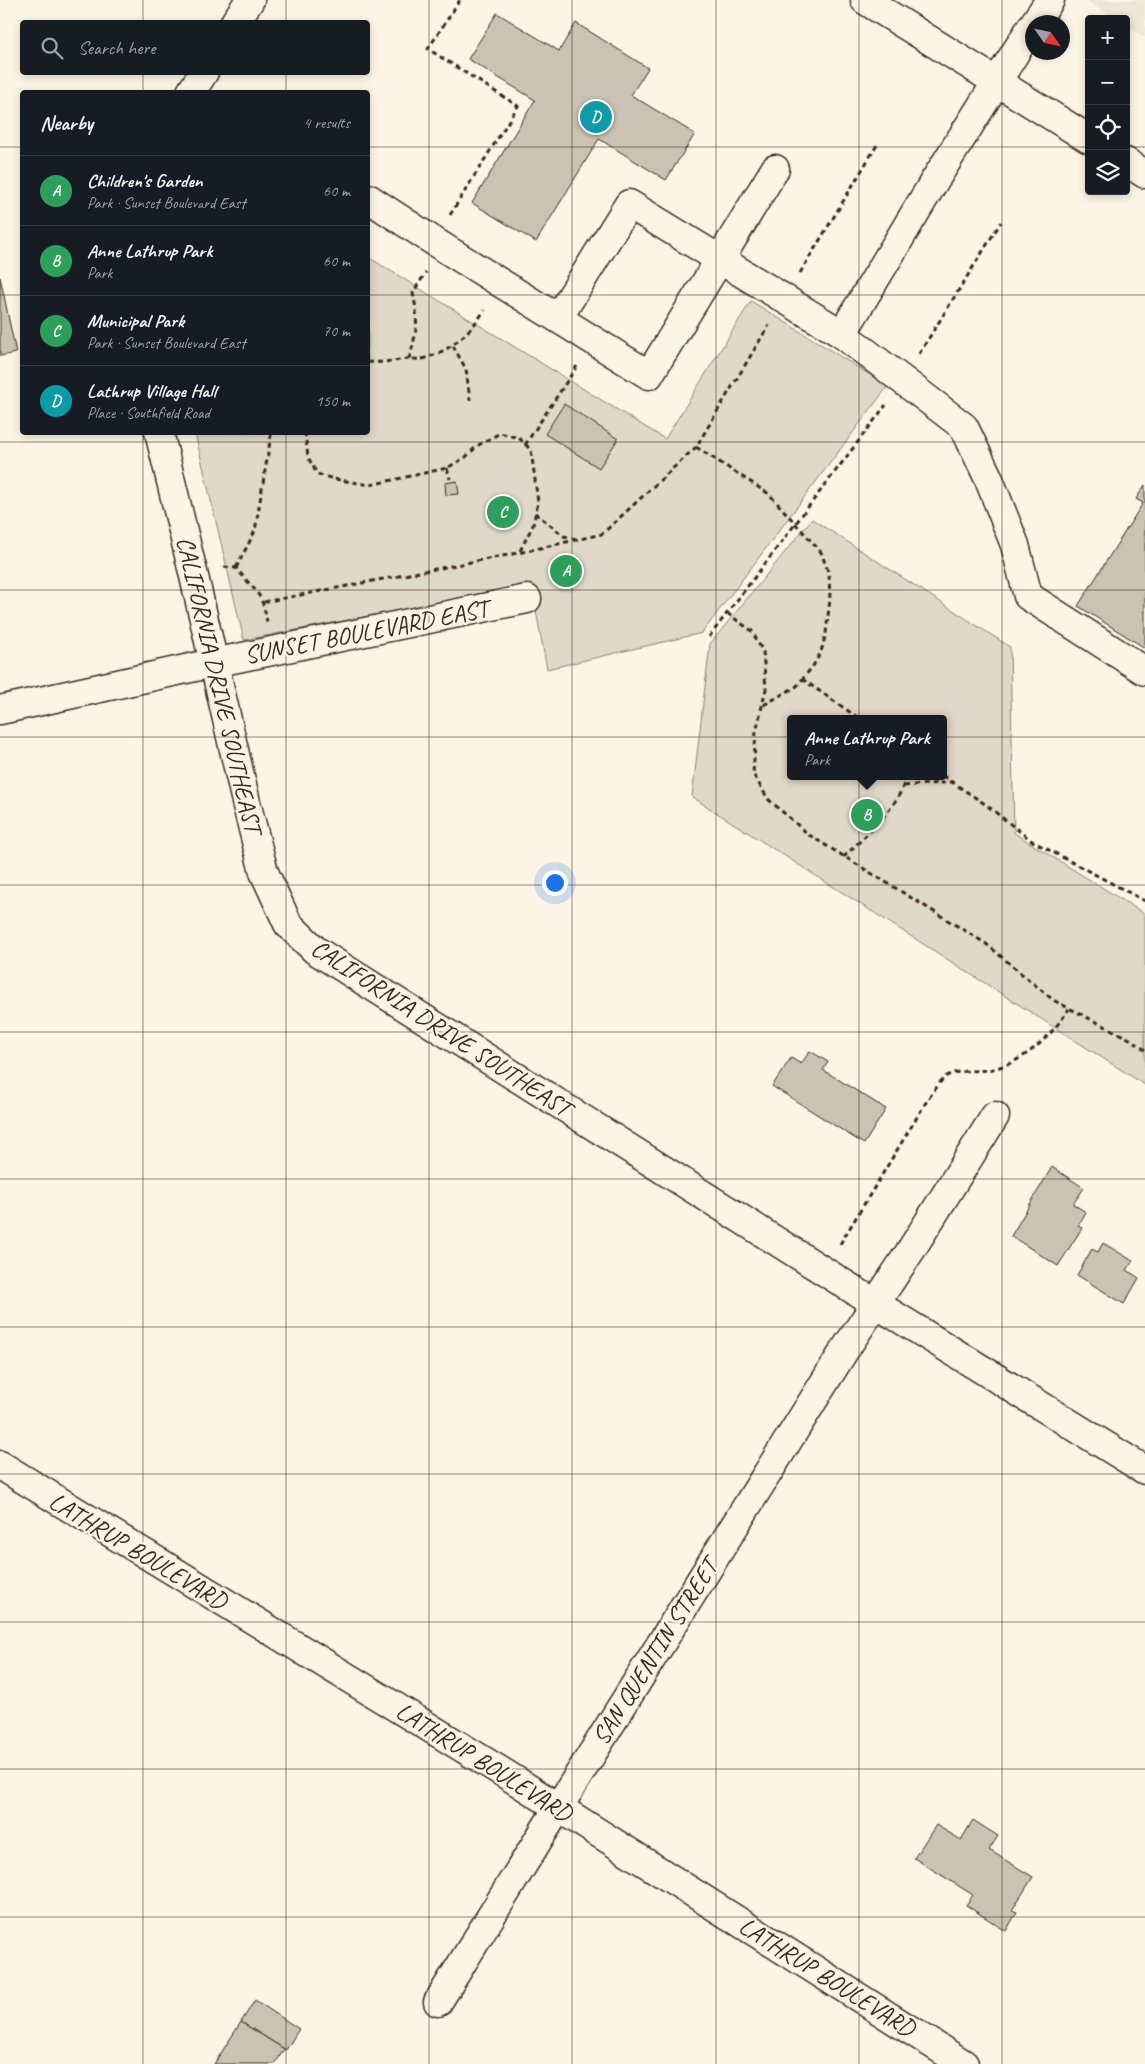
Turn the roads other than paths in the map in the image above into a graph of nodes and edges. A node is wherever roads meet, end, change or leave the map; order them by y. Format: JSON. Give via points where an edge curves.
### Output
{"nodes":[{"id":1,"x":250,"y":0,"type":"edge"},
{"id":2,"x":865,"y":0,"type":"edge"},
{"id":3,"x":1050,"y":0,"type":"edge"},
{"id":4,"x":1040,"y":15,"type":"edge"},
{"id":5,"x":236,"y":20,"type":"edge"},
{"id":6,"x":1025,"y":37,"type":"edge"},
{"id":7,"x":996,"y":81,"type":"junction"},
{"id":8,"x":1085,"y":137,"type":"edge"},
{"id":9,"x":1130,"y":165,"type":"edge"},
{"id":10,"x":775,"y":169,"type":"dead end"},
{"id":11,"x":1145,"y":174,"type":"edge"},
{"id":12,"x":370,"y":199,"type":"edge"},
{"id":13,"x":720,"y":259,"type":"junction"},
{"id":14,"x":558,"y":318,"type":"junction"},
{"id":15,"x":842,"y":334,"type":"junction"},
{"id":16,"x":160,"y":435,"type":"edge"},
{"id":17,"x":527,"y":599,"type":"dead end"},
{"id":18,"x":213,"y":663,"type":"junction"},
{"id":19,"x":1145,"y":672,"type":"edge"},
{"id":20,"x":0,"y":710,"type":"edge"},
{"id":21,"x":994,"y":1116,"type":"dead end"},
{"id":22,"x":876,"y":1304,"type":"junction"},
{"id":23,"x":0,"y":1466,"type":"edge"},
{"id":24,"x":1145,"y":1470,"type":"edge"},
{"id":25,"x":558,"y":1808,"type":"junction"},
{"id":26,"x":438,"y":2002,"type":"dead end"},
{"id":27,"x":964,"y":2064,"type":"edge"}],
"edges":[{"from":1,"to":5,"type":"street"},
{"from":2,"to":7,"type":"street"},
{"from":3,"to":4,"type":"street"},
{"from":6,"to":7,"type":"street"},
{"from":7,"to":8,"type":"street"},
{"from":7,"to":15,"type":"street"},
{"from":9,"to":11,"type":"street"},
{"from":10,"to":13,"type":"street"},
{"from":12,"to":14,"type":"street"},
{"from":13,"to":14,"type":"street","via":[[629,204]]},
{"from":13,"to":14,"type":"street","via":[[649,375]]},
{"from":13,"to":15,"type":"street"},
{"from":15,"to":19,"type":"street","via":[[964,427],[1015,545],[1028,596]]},
{"from":16,"to":18,"type":"street","name":"CALIFORNIA DRIVE SOUTHEAST"},
{"from":17,"to":18,"type":"street","name":"SUNSET BOULEVARD EAST"},
{"from":18,"to":20,"type":"street","name":"SUNSET BOULEVARD EAST"},
{"from":18,"to":22,"type":"street","name":"CALIFORNIA DRIVE SOUTHEAST","via":[[264,872],[288,924],[315,950]]},
{"from":21,"to":22,"type":"street","name":"SAN QUENTIN STREET"},
{"from":22,"to":24,"type":"street","name":"CALIFORNIA DRIVE SOUTHEAST"},
{"from":22,"to":25,"type":"street","name":"SAN QUENTIN STREET"},
{"from":23,"to":25,"type":"street","name":"LATHRUP BOULEVARD"},
{"from":25,"to":26,"type":"street","name":"SAN QUENTIN STREET"},
{"from":25,"to":27,"type":"street","name":"LATHRUP BOULEVARD"}]}
